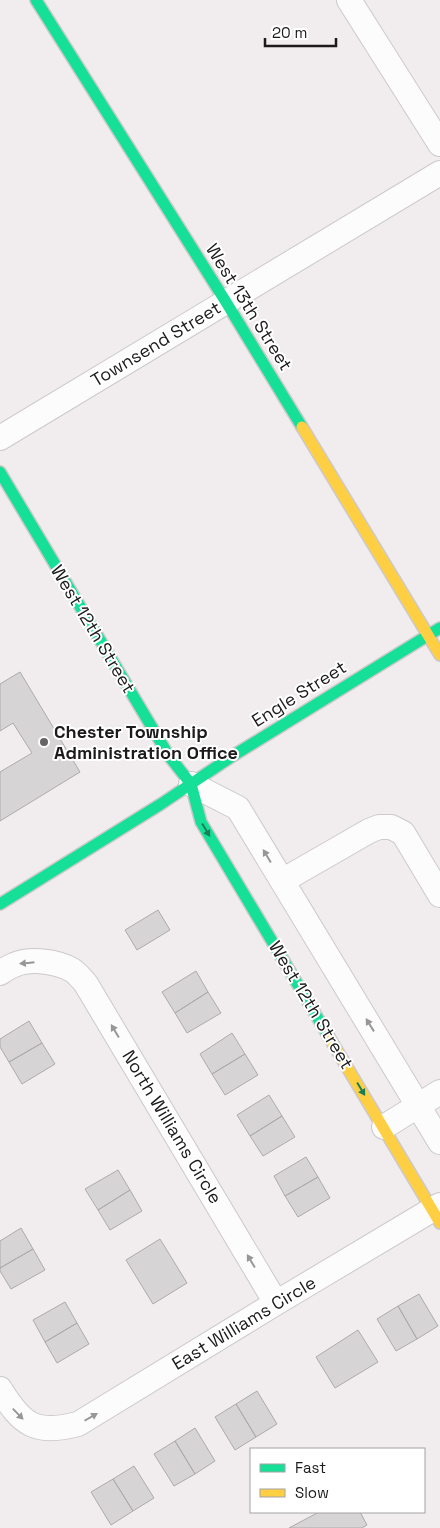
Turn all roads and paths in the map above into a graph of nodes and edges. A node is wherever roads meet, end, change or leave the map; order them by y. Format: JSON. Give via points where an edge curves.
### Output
{"nodes":[{"id":1,"x":36,"y":0,"type":"edge"},
{"id":2,"x":350,"y":0,"type":"edge"},
{"id":3,"x":440,"y":144,"type":"edge"},
{"id":4,"x":440,"y":173,"type":"edge"},
{"id":5,"x":226,"y":302,"type":"junction"},
{"id":6,"x":0,"y":438,"type":"edge"},
{"id":7,"x":0,"y":472,"type":"edge"},
{"id":8,"x":440,"y":628,"type":"edge"},
{"id":9,"x":428,"y":635,"type":"junction"},
{"id":10,"x":440,"y":655,"type":"edge"},
{"id":11,"x":191,"y":784,"type":"junction"},
{"id":12,"x":282,"y":881,"type":"junction"},
{"id":13,"x":440,"y":895,"type":"edge"},
{"id":14,"x":0,"y":904,"type":"edge"},
{"id":15,"x":0,"y":973,"type":"edge"},
{"id":16,"x":440,"y":1092,"type":"edge"},
{"id":17,"x":419,"y":1105,"type":"junction"},
{"id":18,"x":384,"y":1127,"type":"junction"},
{"id":19,"x":440,"y":1142,"type":"edge"},
{"id":20,"x":437,"y":1213,"type":"edge"},
{"id":21,"x":276,"y":1303,"type":"junction"},
{"id":22,"x":0,"y":1388,"type":"edge"}],
"edges":[{"from":1,"to":5,"type":"street","name":"West 13th Street"},
{"from":2,"to":3,"type":"street"},
{"from":4,"to":5,"type":"street","name":"Townsend Street"},
{"from":5,"to":6,"type":"street","name":"Townsend Street"},
{"from":5,"to":9,"type":"street","name":"West 13th Street"},
{"from":7,"to":11,"type":"street","name":"West 12th Street","via":[[169,756]]},
{"from":8,"to":9,"type":"street","name":"Engle Street"},
{"from":9,"to":10,"type":"street","name":"West 13th Street"},
{"from":9,"to":11,"type":"street","name":"Engle Street"},
{"from":12,"to":11,"type":"street","name":"West 12th Street","one_way":true,"via":[[238,808]]},
{"from":11,"to":14,"type":"street","name":"Engle Street"},
{"from":11,"to":18,"type":"street","name":"West 12th Street","one_way":true,"via":[[201,822]]},
{"from":12,"to":13,"type":"street","via":[[369,830],[391,827],[402,833]]},
{"from":17,"to":12,"type":"street","name":"West 12th Street","one_way":true},
{"from":21,"to":15,"type":"street","name":"North Williams Circle","one_way":true,"via":[[92,992],[79,976],[56,964],[31,962],[14,965]]},
{"from":16,"to":17,"type":"street"},
{"from":17,"to":18,"type":"street"},
{"from":17,"to":19,"type":"street","name":"West 12th Street"},
{"from":18,"to":20,"type":"street","name":"West 12th Street"},
{"from":20,"to":21,"type":"street","name":"East Williams Circle"},
{"from":22,"to":21,"type":"street","name":"East Williams Circle","one_way":true,"via":[[17,1414],[34,1426],[57,1429],[78,1424]]}]}
